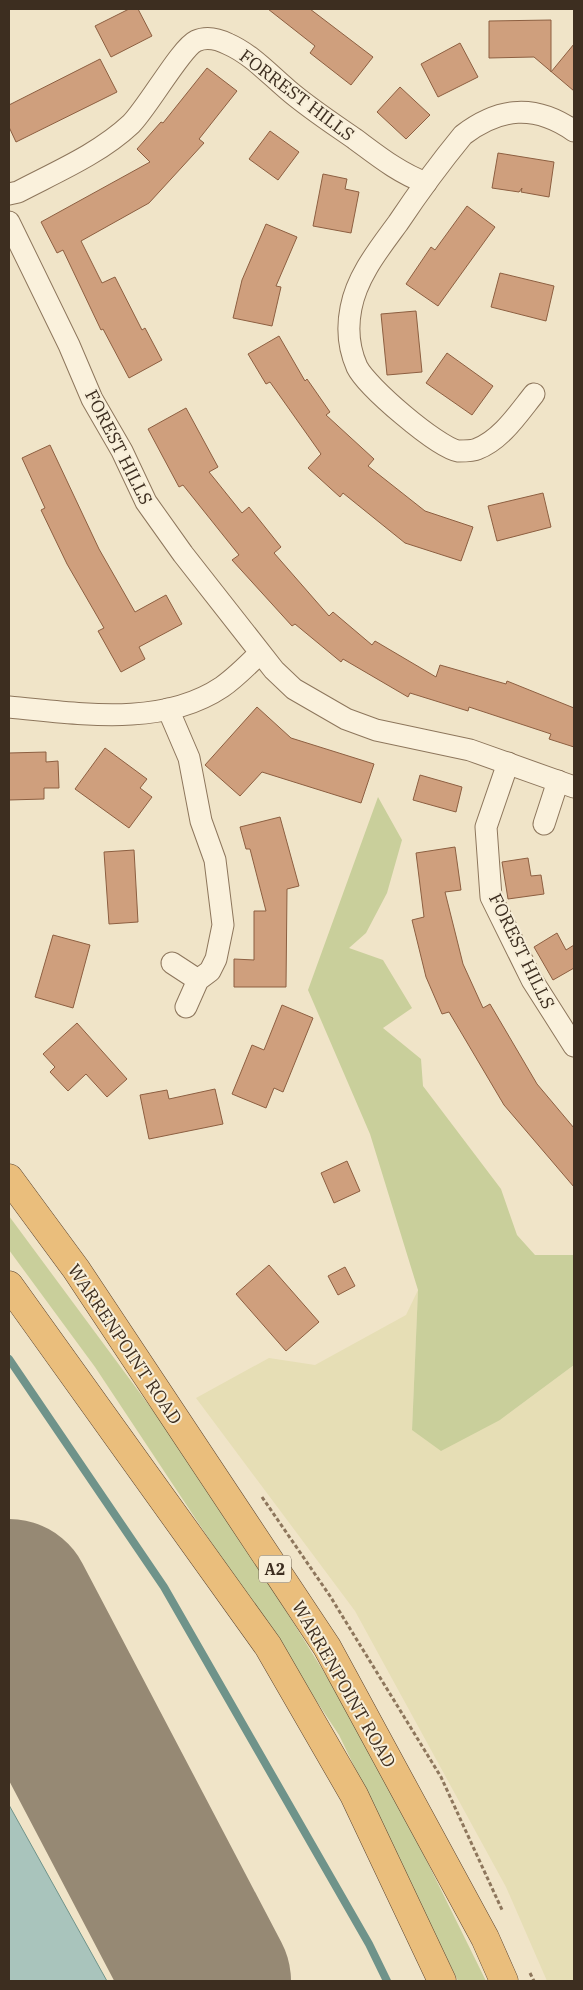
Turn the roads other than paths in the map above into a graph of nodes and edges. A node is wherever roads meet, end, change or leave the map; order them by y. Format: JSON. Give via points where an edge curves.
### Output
{"nodes":[{"id":1,"x":574,"y":130,"type":"edge"},
{"id":2,"x":426,"y":183,"type":"junction"},
{"id":3,"x":9,"y":194,"type":"edge"},
{"id":4,"x":9,"y":222,"type":"edge"},
{"id":5,"x":534,"y":394,"type":"dead end"},
{"id":6,"x":259,"y":654,"type":"junction"},
{"id":7,"x":9,"y":707,"type":"edge"},
{"id":8,"x":168,"y":709,"type":"junction"},
{"id":9,"x":508,"y":763,"type":"junction"},
{"id":10,"x":566,"y":784,"type":"edge"},
{"id":11,"x":544,"y":824,"type":"dead end"},
{"id":12,"x":172,"y":963,"type":"dead end"},
{"id":13,"x":198,"y":980,"type":"junction"},
{"id":14,"x":186,"y":1008,"type":"dead end"},
{"id":15,"x":574,"y":1046,"type":"edge"},
{"id":16,"x":9,"y":1178,"type":"edge"},
{"id":17,"x":9,"y":1285,"type":"edge"},
{"id":18,"x":442,"y":1981,"type":"edge"},
{"id":19,"x":504,"y":1981,"type":"edge"}],
"edges":[{"from":1,"to":2,"type":"street","via":[[544,115],[522,111],[500,114],[463,134]]},
{"from":2,"to":3,"type":"street","name":"FORREST HILLS","via":[[385,161],[307,106],[248,56],[211,38],[195,41],[146,108],[113,138],[75,162]]},
{"from":2,"to":5,"type":"street","via":[[377,252],[357,289],[349,329],[351,350],[358,369],[404,415],[440,443],[458,451],[476,450],[492,440]]},
{"from":4,"to":6,"type":"street","name":"FOREST HILLS","via":[[92,399],[146,502]]},
{"from":6,"to":8,"type":"street","via":[[221,688]]},
{"from":6,"to":9,"type":"street","name":"FOREST HILLS","via":[[294,689],[346,719],[376,730],[470,750]]},
{"from":7,"to":8,"type":"street","via":[[107,714]]},
{"from":8,"to":13,"type":"street","via":[[189,758],[201,821],[215,860],[222,904],[223,925],[216,959],[210,971]]},
{"from":9,"to":10,"type":"street","name":"FOREST HILLS"},
{"from":9,"to":15,"type":"street","name":"FOREST HILLS","via":[[486,827],[491,897],[532,980]]},
{"from":10,"to":11,"type":"street","name":"FOREST HILLS"},
{"from":12,"to":13,"type":"street"},
{"from":13,"to":14,"type":"street"},
{"from":16,"to":19,"type":"highway","name":"WARRENPOINT ROAD","number":"A2","via":[[76,1269],[327,1647],[485,1938]]},
{"from":17,"to":18,"type":"highway","via":[[268,1646],[354,1795]]}]}
